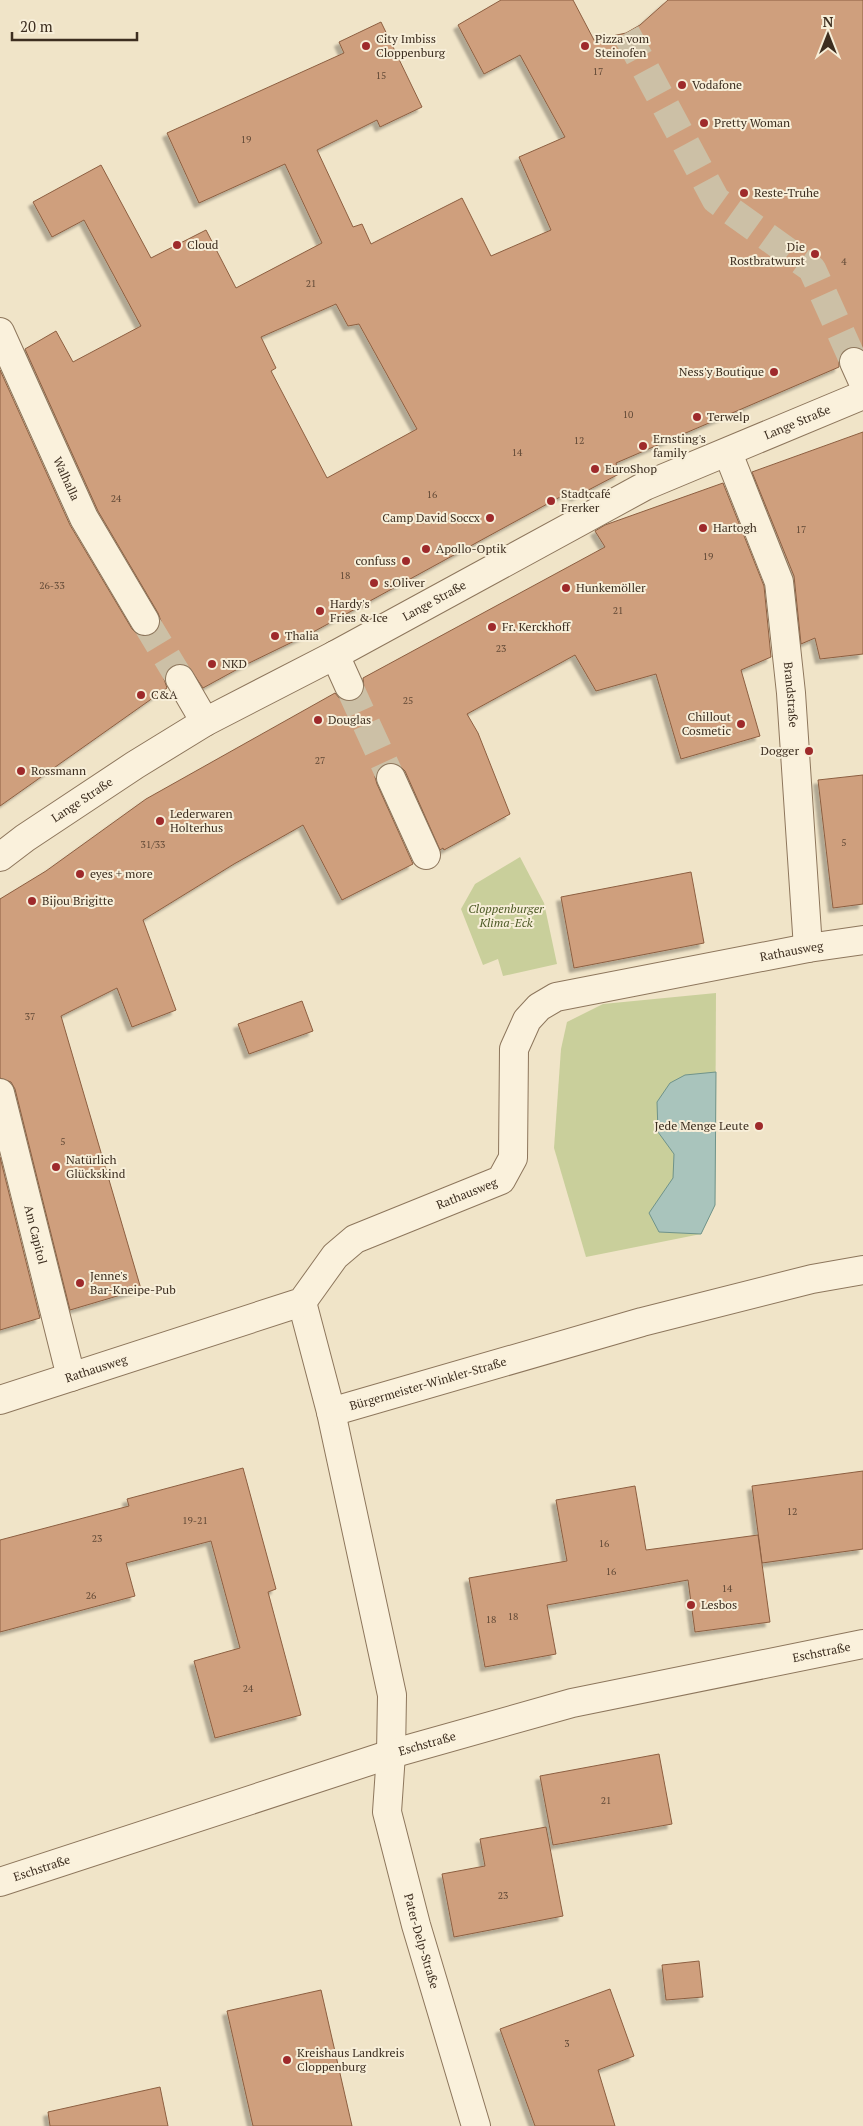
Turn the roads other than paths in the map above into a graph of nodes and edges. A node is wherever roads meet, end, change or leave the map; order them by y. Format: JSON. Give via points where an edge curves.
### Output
{"nodes":[{"id":1,"x":0,"y":332,"type":"edge"},
{"id":2,"x":863,"y":395,"type":"edge"},
{"id":3,"x":728,"y":453,"type":"junction"},
{"id":4,"x":145,"y":621,"type":"tunnel mouth"},
{"id":5,"x":335,"y":655,"type":"junction"},
{"id":6,"x":180,"y":679,"type":"tunnel mouth"},
{"id":7,"x":349,"y":686,"type":"tunnel mouth"},
{"id":8,"x":205,"y":722,"type":"junction"},
{"id":9,"x":391,"y":778,"type":"tunnel mouth"},
{"id":10,"x":426,"y":855,"type":"dead end"},
{"id":11,"x":0,"y":857,"type":"edge"},
{"id":12,"x":863,"y":940,"type":"edge"},
{"id":13,"x":808,"y":948,"type":"junction"},
{"id":14,"x":0,"y":1093,"type":"edge"},
{"id":15,"x":863,"y":1270,"type":"edge"},
{"id":16,"x":302,"y":1302,"type":"junction"},
{"id":17,"x":71,"y":1376,"type":"junction"},
{"id":18,"x":0,"y":1400,"type":"edge"},
{"id":19,"x":331,"y":1412,"type":"junction"},
{"id":20,"x":863,"y":1644,"type":"edge"},
{"id":21,"x":392,"y":1754,"type":"junction"},
{"id":22,"x":0,"y":1882,"type":"edge"},
{"id":23,"x":476,"y":2126,"type":"edge"}],
"edges":[{"from":1,"to":4,"type":"street","name":"Walhalla","via":[[84,518]]},
{"from":2,"to":3,"type":"street","name":"Lange Straße"},
{"from":3,"to":5,"type":"street","name":"Lange Straße","via":[[645,486]]},
{"from":3,"to":13,"type":"street","name":"Brandstraße","via":[[779,582],[791,693]]},
{"from":5,"to":7,"type":"street"},
{"from":5,"to":8,"type":"street","name":"Lange Straße"},
{"from":6,"to":8,"type":"street"},
{"from":8,"to":11,"type":"street","name":"Lange Straße","via":[[135,764]]},
{"from":9,"to":10,"type":"street"},
{"from":12,"to":13,"type":"street","name":"Rathausweg"},
{"from":13,"to":16,"type":"street","name":"Rathausweg","via":[[556,997],[539,1007],[527,1020],[514,1049],[513,1158],[500,1180],[355,1239],[335,1256]]},
{"from":14,"to":17,"type":"street","name":"Am Capitol"},
{"from":15,"to":19,"type":"street","name":"Bürgermeister-Winkler-Straße","via":[[812,1279],[642,1322]]},
{"from":16,"to":17,"type":"street","name":"Rathausweg"},
{"from":16,"to":19,"type":"street"},
{"from":17,"to":18,"type":"street","name":"Rathausweg"},
{"from":19,"to":21,"type":"street","via":[[392,1695]]},
{"from":20,"to":21,"type":"street","name":"Eschstraße","via":[[572,1703]]},
{"from":21,"to":22,"type":"street","name":"Eschstraße"},
{"from":21,"to":23,"type":"street","name":"Pater-Delp-Straße","via":[[387,1812],[416,1925]]}]}
